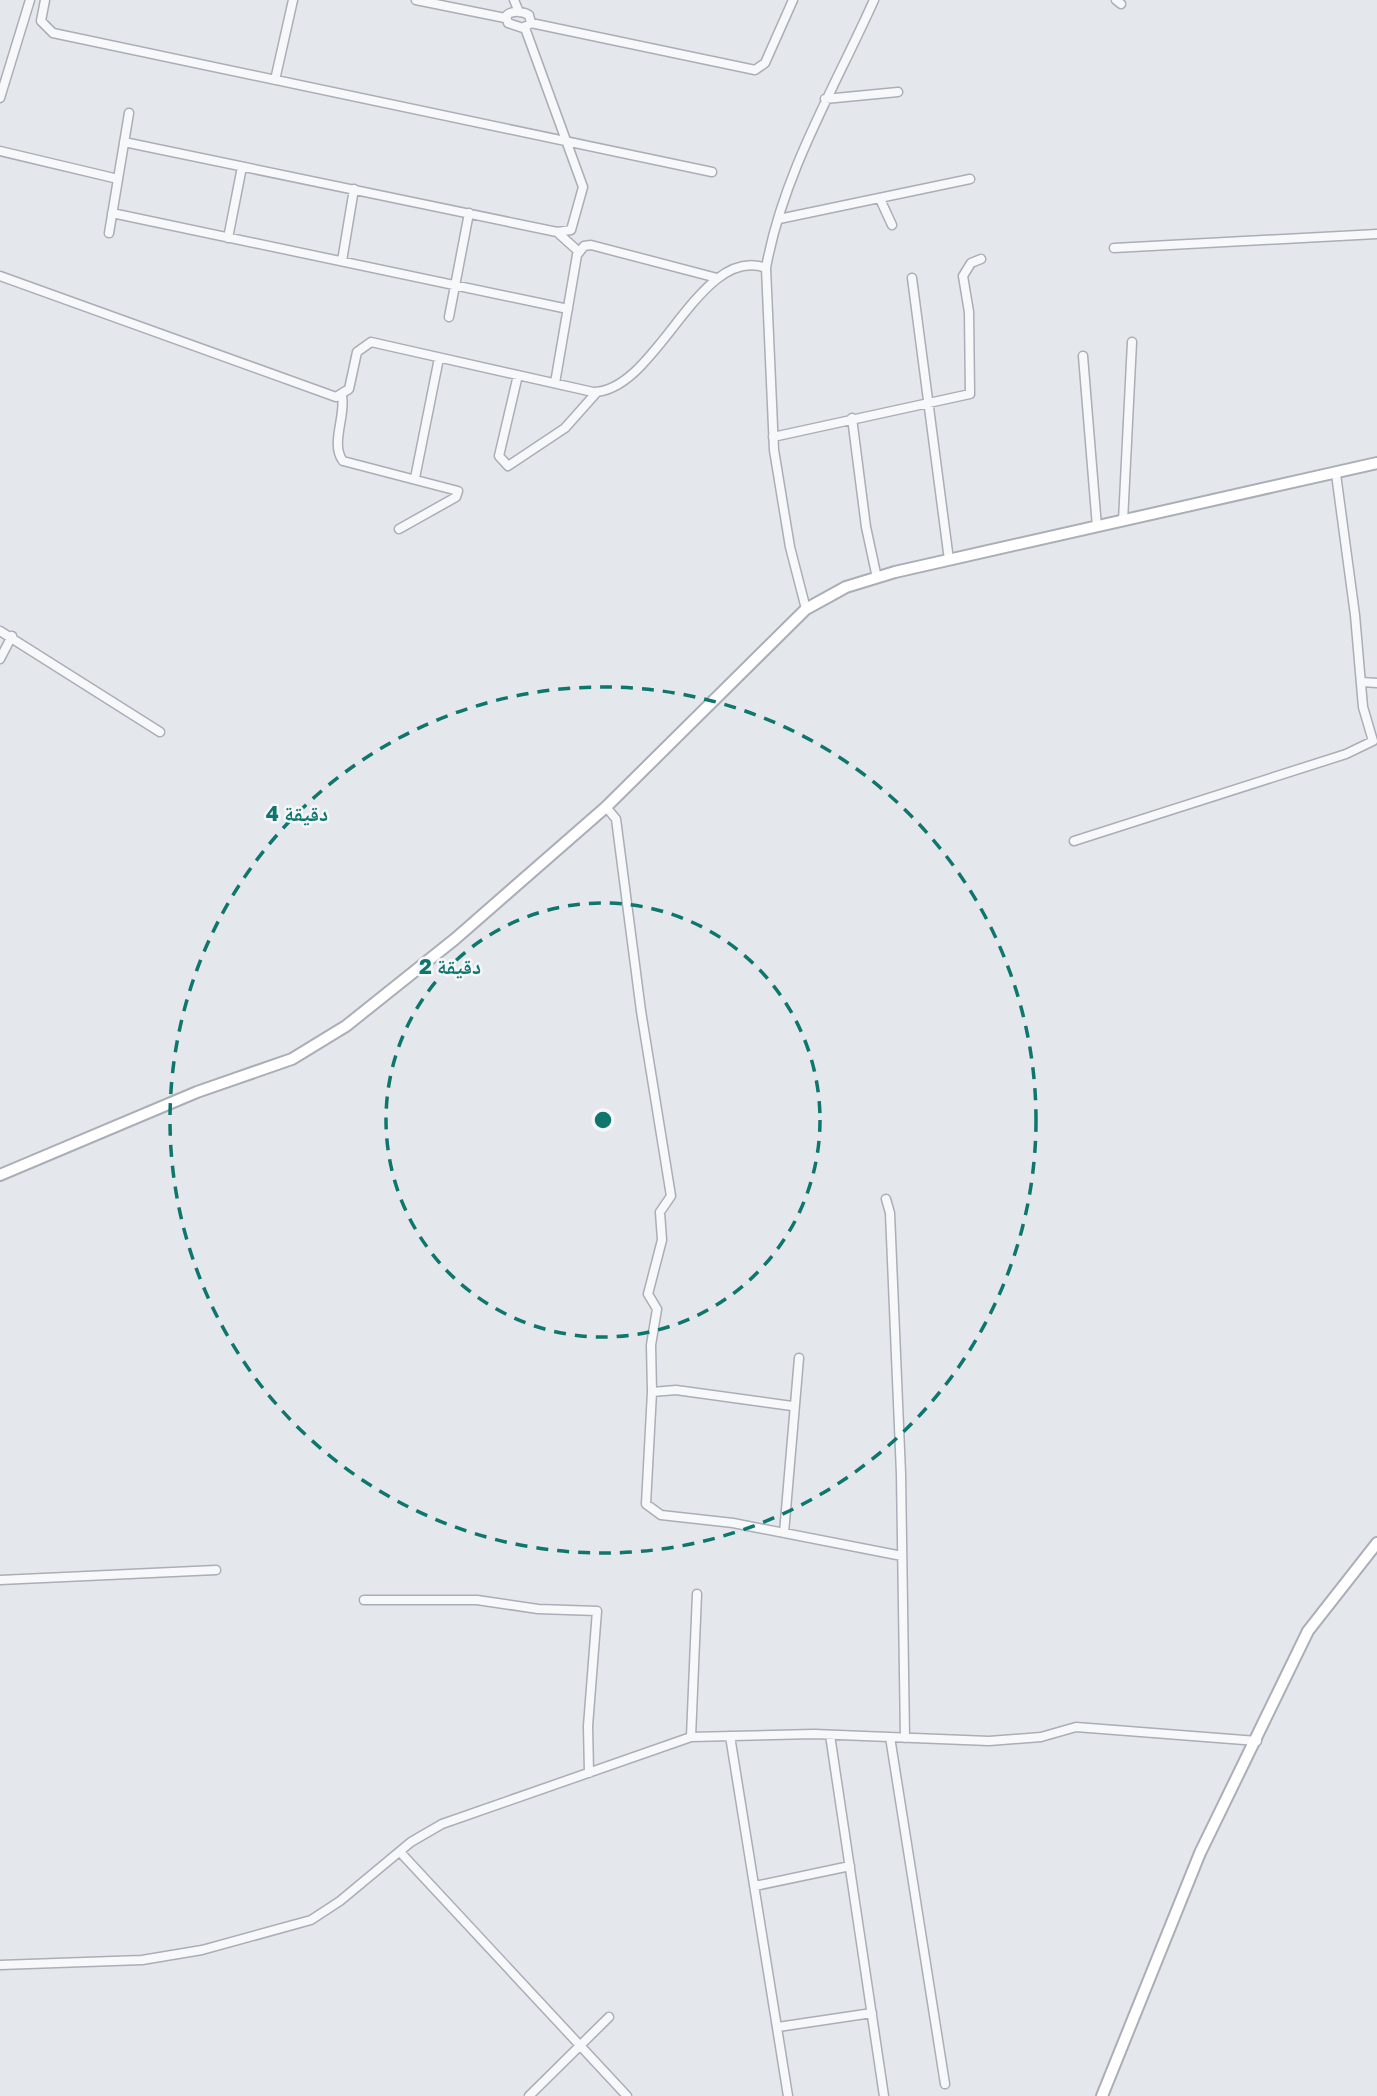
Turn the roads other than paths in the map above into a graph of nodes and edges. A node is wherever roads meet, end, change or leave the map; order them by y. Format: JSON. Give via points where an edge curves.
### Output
{"nodes":[{"id":1,"x":30,"y":0,"type":"edge"},
{"id":2,"x":45,"y":0,"type":"edge"},
{"id":3,"x":293,"y":0,"type":"edge"},
{"id":4,"x":416,"y":0,"type":"edge"},
{"id":5,"x":514,"y":0,"type":"edge"},
{"id":6,"x":793,"y":0,"type":"edge"},
{"id":7,"x":874,"y":0,"type":"edge"},
{"id":8,"x":519,"y":12,"type":"junction"},
{"id":9,"x":505,"y":18,"type":"junction"},
{"id":10,"x":528,"y":25,"type":"junction"},
{"id":11,"x":275,"y":80,"type":"junction"},
{"id":12,"x":898,"y":92,"type":"dead end"},
{"id":13,"x":0,"y":98,"type":"edge"},
{"id":14,"x":825,"y":99,"type":"junction"},
{"id":15,"x":129,"y":113,"type":"dead end"},
{"id":16,"x":566,"y":140,"type":"junction"},
{"id":17,"x":124,"y":142,"type":"junction"},
{"id":18,"x":0,"y":151,"type":"edge"},
{"id":19,"x":242,"y":167,"type":"junction"},
{"id":20,"x":712,"y":172,"type":"dead end"},
{"id":21,"x":118,"y":179,"type":"junction"},
{"id":22,"x":971,"y":179,"type":"dead end"},
{"id":23,"x":354,"y":189,"type":"junction"},
{"id":24,"x":880,"y":199,"type":"junction"},
{"id":25,"x":112,"y":213,"type":"junction"},
{"id":26,"x":469,"y":214,"type":"junction"},
{"id":27,"x":779,"y":219,"type":"junction"},
{"id":28,"x":892,"y":225,"type":"dead end"},
{"id":29,"x":557,"y":232,"type":"junction"},
{"id":30,"x":109,"y":233,"type":"dead end"},
{"id":31,"x":1377,"y":234,"type":"edge"},
{"id":32,"x":228,"y":238,"type":"junction"},
{"id":33,"x":1114,"y":248,"type":"dead end"},
{"id":34,"x":579,"y":251,"type":"junction"},
{"id":35,"x":981,"y":259,"type":"dead end"},
{"id":36,"x":342,"y":261,"type":"junction"},
{"id":37,"x":766,"y":268,"type":"junction"},
{"id":38,"x":0,"y":276,"type":"edge"},
{"id":39,"x":717,"y":278,"type":"junction"},
{"id":40,"x":912,"y":278,"type":"dead end"},
{"id":41,"x":455,"y":285,"type":"junction"},
{"id":42,"x":568,"y":309,"type":"junction"},
{"id":43,"x":449,"y":317,"type":"dead end"},
{"id":44,"x":1132,"y":342,"type":"dead end"},
{"id":45,"x":1083,"y":356,"type":"dead end"},
{"id":46,"x":439,"y":359,"type":"junction"},
{"id":47,"x":518,"y":375,"type":"junction"},
{"id":48,"x":555,"y":383,"type":"junction"},
{"id":49,"x":597,"y":392,"type":"junction"},
{"id":50,"x":342,"y":396,"type":"junction"},
{"id":51,"x":927,"y":403,"type":"junction"},
{"id":52,"x":852,"y":418,"type":"junction"},
{"id":53,"x":773,"y":437,"type":"junction"},
{"id":54,"x":1377,"y":463,"type":"edge"},
{"id":55,"x":1336,"y":474,"type":"junction"},
{"id":56,"x":415,"y":478,"type":"junction"},
{"id":57,"x":1123,"y":522,"type":"junction"},
{"id":58,"x":1097,"y":527,"type":"junction"},
{"id":59,"x":399,"y":529,"type":"dead end"},
{"id":60,"x":949,"y":560,"type":"junction"},
{"id":61,"x":877,"y":578,"type":"junction"},
{"id":62,"x":806,"y":609,"type":"junction"},
{"id":63,"x":0,"y":631,"type":"edge"},
{"id":64,"x":12,"y":636,"type":"junction"},
{"id":65,"x":0,"y":659,"type":"edge"},
{"id":66,"x":1362,"y":682,"type":"junction"},
{"id":67,"x":1377,"y":683,"type":"edge"},
{"id":68,"x":160,"y":732,"type":"dead end"},
{"id":69,"x":606,"y":807,"type":"junction"},
{"id":70,"x":1074,"y":841,"type":"dead end"},
{"id":71,"x":0,"y":1175,"type":"edge"},
{"id":72,"x":886,"y":1199,"type":"dead end"},
{"id":73,"x":799,"y":1358,"type":"dead end"},
{"id":74,"x":652,"y":1392,"type":"junction"},
{"id":75,"x":792,"y":1406,"type":"junction"},
{"id":76,"x":784,"y":1533,"type":"junction"},
{"id":77,"x":1377,"y":1543,"type":"edge"},
{"id":78,"x":902,"y":1556,"type":"junction"},
{"id":79,"x":216,"y":1570,"type":"dead end"},
{"id":80,"x":0,"y":1580,"type":"edge"},
{"id":81,"x":696,"y":1594,"type":"dead end"},
{"id":82,"x":364,"y":1600,"type":"dead end"},
{"id":83,"x":830,"y":1735,"type":"junction"},
{"id":84,"x":730,"y":1736,"type":"junction"},
{"id":85,"x":691,"y":1737,"type":"junction"},
{"id":86,"x":890,"y":1737,"type":"junction"},
{"id":87,"x":905,"y":1738,"type":"junction"},
{"id":88,"x":1256,"y":1741,"type":"junction"},
{"id":89,"x":589,"y":1773,"type":"junction"},
{"id":90,"x":400,"y":1852,"type":"junction"},
{"id":91,"x":850,"y":1866,"type":"junction"},
{"id":92,"x":755,"y":1886,"type":"junction"},
{"id":93,"x":0,"y":1965,"type":"edge"},
{"id":94,"x":872,"y":2013,"type":"junction"},
{"id":95,"x":609,"y":2017,"type":"dead end"},
{"id":96,"x":778,"y":2027,"type":"junction"},
{"id":97,"x":580,"y":2046,"type":"junction"},
{"id":98,"x":945,"y":2084,"type":"dead end"},
{"id":99,"x":528,"y":2096,"type":"edge"},
{"id":100,"x":627,"y":2096,"type":"edge"},
{"id":101,"x":788,"y":2096,"type":"edge"},
{"id":102,"x":884,"y":2096,"type":"edge"},
{"id":103,"x":1102,"y":2096,"type":"edge"}],
"edges":[{"from":1,"to":13,"type":"street"},
{"from":2,"to":11,"type":"street","via":[[40,17],[49,31]]},
{"from":3,"to":11,"type":"street"},
{"from":4,"to":9,"type":"street"},
{"from":5,"to":8,"type":"street"},
{"from":6,"to":10,"type":"street","via":[[765,64],[755,70]]},
{"from":7,"to":14,"type":"street"},
{"from":8,"to":9,"type":"street"},
{"from":8,"to":10,"type":"street","via":[[529,15]]},
{"from":9,"to":10,"type":"street","via":[[508,23]]},
{"from":10,"to":16,"type":"street"},
{"from":11,"to":16,"type":"street"},
{"from":12,"to":14,"type":"street"},
{"from":14,"to":27,"type":"street"},
{"from":15,"to":17,"type":"street"},
{"from":16,"to":20,"type":"street"},
{"from":16,"to":29,"type":"street","via":[[583,187],[571,230]]},
{"from":17,"to":19,"type":"street"},
{"from":17,"to":21,"type":"street"},
{"from":18,"to":21,"type":"street"},
{"from":19,"to":23,"type":"street"},
{"from":19,"to":32,"type":"street"},
{"from":21,"to":25,"type":"street"},
{"from":22,"to":24,"type":"street"},
{"from":23,"to":26,"type":"street"},
{"from":23,"to":36,"type":"street"},
{"from":24,"to":27,"type":"street"},
{"from":24,"to":28,"type":"street"},
{"from":25,"to":30,"type":"street"},
{"from":25,"to":32,"type":"street"},
{"from":26,"to":29,"type":"street"},
{"from":26,"to":41,"type":"street"},
{"from":27,"to":37,"type":"street"},
{"from":29,"to":34,"type":"street"},
{"from":31,"to":33,"type":"street"},
{"from":32,"to":36,"type":"street"},
{"from":34,"to":39,"type":"street","via":[[591,244]]},
{"from":34,"to":42,"type":"street"},
{"from":35,"to":51,"type":"street","via":[[971,263],[963,276],[969,312],[970,394]]},
{"from":36,"to":41,"type":"street"},
{"from":37,"to":39,"type":"street","via":[[744,264]]},
{"from":37,"to":53,"type":"street"},
{"from":38,"to":50,"type":"street","via":[[333,397]]},
{"from":39,"to":49,"type":"street","via":[[637,366],[611,388]]},
{"from":40,"to":51,"type":"street"},
{"from":41,"to":42,"type":"street"},
{"from":41,"to":43,"type":"street"},
{"from":42,"to":48,"type":"street"},
{"from":44,"to":57,"type":"street"},
{"from":45,"to":58,"type":"street"},
{"from":46,"to":47,"type":"street"},
{"from":46,"to":50,"type":"street","via":[[375,342],[364,344]]},
{"from":46,"to":56,"type":"street"},
{"from":47,"to":48,"type":"street"},
{"from":47,"to":49,"type":"street","via":[[499,456],[508,466],[565,428]]},
{"from":48,"to":49,"type":"street"},
{"from":50,"to":56,"type":"street","via":[[340,457],[347,463]]},
{"from":51,"to":52,"type":"street"},
{"from":51,"to":60,"type":"street"},
{"from":52,"to":53,"type":"street"},
{"from":52,"to":61,"type":"street"},
{"from":53,"to":62,"type":"street","via":[[790,547]]},
{"from":54,"to":55,"type":"street"},
{"from":55,"to":57,"type":"street"},
{"from":55,"to":66,"type":"street"},
{"from":56,"to":59,"type":"street","via":[[454,487],[459,494]]},
{"from":57,"to":58,"type":"street"},
{"from":58,"to":60,"type":"street"},
{"from":60,"to":61,"type":"street"},
{"from":61,"to":62,"type":"street","via":[[846,587]]},
{"from":62,"to":69,"type":"street"},
{"from":63,"to":64,"type":"street"},
{"from":64,"to":65,"type":"street"},
{"from":64,"to":68,"type":"street"},
{"from":66,"to":67,"type":"street"},
{"from":66,"to":70,"type":"street","via":[[1363,707],[1373,736],[1369,744]]},
{"from":69,"to":71,"type":"street","via":[[435,955],[312,1048]]},
{"from":69,"to":74,"type":"street","via":[[616,819],[671,1196],[660,1212],[662,1240],[648,1294],[657,1309],[651,1345]]},
{"from":72,"to":78,"type":"street"},
{"from":73,"to":75,"type":"street"},
{"from":74,"to":75,"type":"street","via":[[676,1390]]},
{"from":74,"to":76,"type":"street","via":[[646,1504],[661,1515]]},
{"from":75,"to":76,"type":"street"},
{"from":76,"to":78,"type":"street"},
{"from":77,"to":88,"type":"street","via":[[1308,1631]]},
{"from":78,"to":87,"type":"street"},
{"from":79,"to":80,"type":"street"},
{"from":81,"to":85,"type":"street"},
{"from":82,"to":89,"type":"street","via":[[477,1600],[597,1611]]},
{"from":83,"to":84,"type":"street"},
{"from":83,"to":86,"type":"street"},
{"from":83,"to":91,"type":"street"},
{"from":84,"to":85,"type":"street"},
{"from":84,"to":92,"type":"street"},
{"from":85,"to":89,"type":"street"},
{"from":86,"to":87,"type":"street"},
{"from":86,"to":98,"type":"street"},
{"from":87,"to":88,"type":"street","via":[[1002,1740],[1041,1737],[1076,1727]]},
{"from":88,"to":103,"type":"street","via":[[1200,1853]]},
{"from":89,"to":90,"type":"street","via":[[442,1824]]},
{"from":90,"to":93,"type":"street","via":[[311,1920],[202,1950],[142,1960]]},
{"from":90,"to":97,"type":"street"},
{"from":91,"to":92,"type":"street"},
{"from":91,"to":94,"type":"street"},
{"from":92,"to":96,"type":"street"},
{"from":94,"to":96,"type":"street"},
{"from":94,"to":102,"type":"street"},
{"from":95,"to":97,"type":"street"},
{"from":96,"to":101,"type":"street"},
{"from":97,"to":99,"type":"street"},
{"from":97,"to":100,"type":"street"}]}
